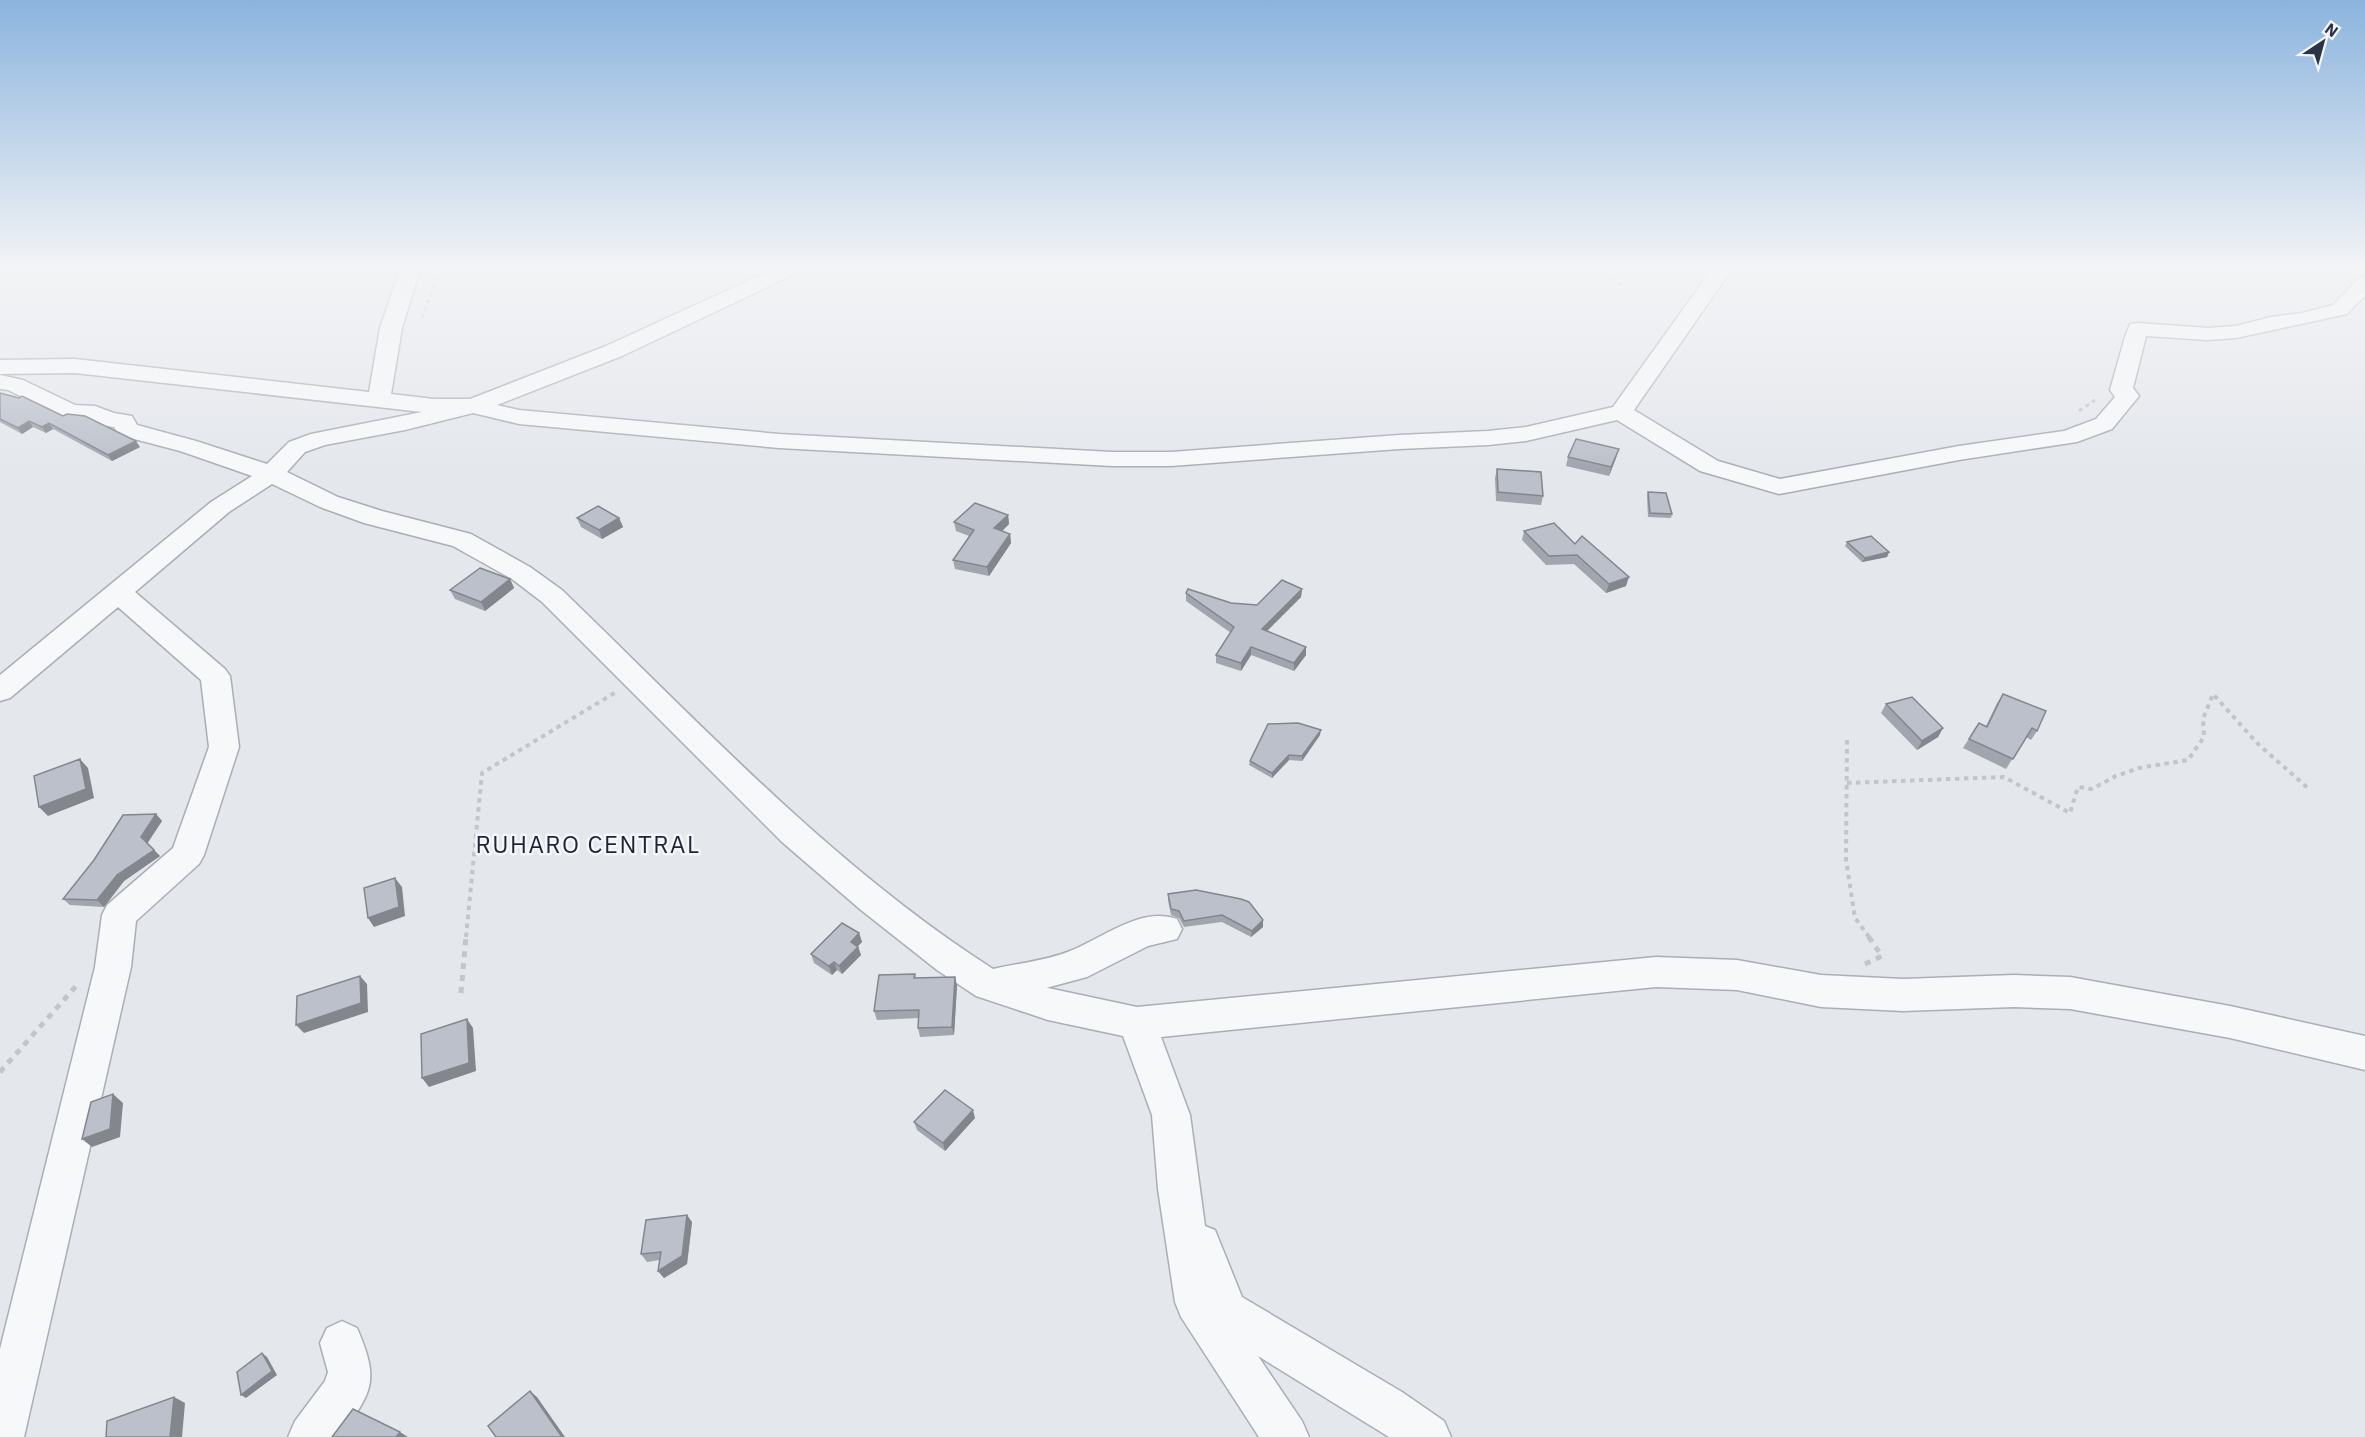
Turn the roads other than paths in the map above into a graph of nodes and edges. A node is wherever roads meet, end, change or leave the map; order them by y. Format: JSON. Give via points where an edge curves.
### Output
{"nodes":[{"id":1,"x":390,"y":336,"type":"edge"},
{"id":2,"x":646,"y":336,"type":"edge"},
{"id":3,"x":1675,"y":336,"type":"edge"},
{"id":4,"x":2135,"y":336,"type":"edge"},
{"id":5,"x":0,"y":367,"type":"edge"},
{"id":6,"x":0,"y":381,"type":"edge"},
{"id":7,"x":379,"y":398,"type":"junction"},
{"id":8,"x":473,"y":406,"type":"junction"},
{"id":9,"x":1621,"y":412,"type":"junction"},
{"id":10,"x":271,"y":474,"type":"junction"},
{"id":11,"x":119,"y":593,"type":"junction"},
{"id":12,"x":0,"y":691,"type":"edge"},
{"id":13,"x":1165,"y":929,"type":"dead end"},
{"id":14,"x":989,"y":985,"type":"junction"},
{"id":15,"x":1137,"y":1023,"type":"junction"},
{"id":16,"x":2365,"y":1053,"type":"edge"},
{"id":17,"x":1178,"y":1189,"type":"junction"},
{"id":18,"x":342,"y":1342,"type":"dead end"},
{"id":19,"x":1,"y":1437,"type":"edge"},
{"id":20,"x":311,"y":1437,"type":"edge"},
{"id":21,"x":1286,"y":1437,"type":"edge"},
{"id":22,"x":1428,"y":1437,"type":"edge"}],
"edges":[{"from":1,"to":7,"type":"street"},
{"from":2,"to":8,"type":"street"},
{"from":3,"to":9,"type":"street"},
{"from":4,"to":9,"type":"street","via":[[2129,372],[2121,390],[2128,396],[2104,424],[2069,437],[1779,487],[1709,466]]},
{"from":5,"to":7,"type":"street","via":[[75,366]]},
{"from":6,"to":10,"type":"street","via":[[71,412],[95,413],[109,420],[124,421],[127,430]]},
{"from":7,"to":8,"type":"street","via":[[434,406]]},
{"from":8,"to":9,"type":"street","via":[[519,417],[662,432],[1112,459],[1171,459],[1488,438],[1526,434]]},
{"from":8,"to":10,"type":"street","via":[[319,439],[297,447]]},
{"from":10,"to":11,"type":"street","via":[[220,507]]},
{"from":10,"to":14,"type":"street","via":[[329,502],[462,540],[521,573],[552,596],[794,833],[873,900]]},
{"from":11,"to":12,"type":"street"},
{"from":11,"to":19,"type":"street","via":[[215,676],[224,747],[187,855],[118,915],[113,967]]},
{"from":13,"to":14,"type":"street","via":[[1142,933],[1074,966]]},
{"from":14,"to":15,"type":"street","via":[[1048,1004]]},
{"from":15,"to":16,"type":"street","via":[[1656,972],[1706,972],[1832,991],[1903,995],[2070,993],[2230,1022]]},
{"from":15,"to":17,"type":"street","via":[[1171,1115]]},
{"from":17,"to":21,"type":"street","via":[[1196,1302]]},
{"from":17,"to":22,"type":"street","via":[[1226,1312]]},
{"from":18,"to":20,"type":"street","via":[[350,1372],[345,1392]]}]}
